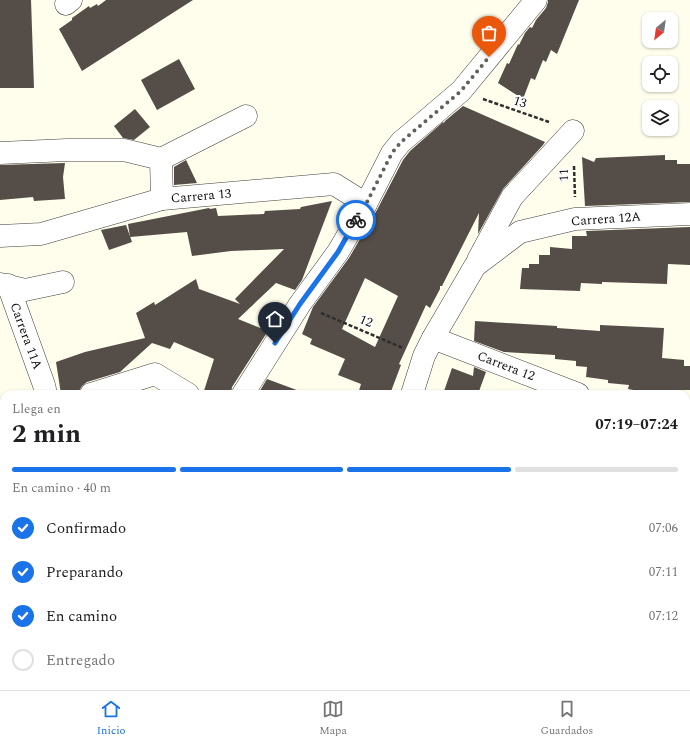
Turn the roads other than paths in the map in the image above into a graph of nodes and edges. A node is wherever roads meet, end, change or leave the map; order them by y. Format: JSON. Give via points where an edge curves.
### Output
{"nodes":[{"id":1,"x":536,"y":0,"type":"edge"},
{"id":2,"x":246,"y":116,"type":"dead end"},
{"id":3,"x":573,"y":131,"type":"road end"},
{"id":4,"x":0,"y":153,"type":"edge"},
{"id":5,"x":161,"y":159,"type":"junction"},
{"id":6,"x":162,"y":200,"type":"junction"},
{"id":7,"x":366,"y":204,"type":"junction"},
{"id":8,"x":690,"y":214,"type":"edge"},
{"id":9,"x":0,"y":236,"type":"edge"},
{"id":10,"x":475,"y":266,"type":"junction"},
{"id":11,"x":63,"y":282,"type":"dead end"},
{"id":12,"x":4,"y":285,"type":"edge"},
{"id":13,"x":429,"y":347,"type":"junction"},
{"id":14,"x":45,"y":390,"type":"edge"},
{"id":15,"x":104,"y":390,"type":"edge"},
{"id":16,"x":181,"y":390,"type":"edge"},
{"id":17,"x":246,"y":390,"type":"edge"},
{"id":18,"x":413,"y":390,"type":"edge"},
{"id":19,"x":565,"y":390,"type":"edge"}],
"edges":[{"from":1,"to":7,"type":"street","via":[[461,91],[401,142],[392,153]]},
{"from":2,"to":5,"type":"street"},
{"from":3,"to":10,"type":"street","via":[[512,197]]},
{"from":4,"to":5,"type":"street","via":[[124,150]]},
{"from":5,"to":6,"type":"street","name":"Carrera 13"},
{"from":6,"to":7,"type":"street","name":"Carrera 13","via":[[334,184]]},
{"from":6,"to":9,"type":"street","via":[[41,234]]},
{"from":7,"to":17,"type":"street","via":[[338,252],[300,304]]},
{"from":8,"to":10,"type":"street","name":"Carrera 12A","via":[[575,219],[520,232]]},
{"from":10,"to":13,"type":"street","name":"Carrera 12A"},
{"from":11,"to":12,"type":"street","via":[[25,290]]},
{"from":12,"to":14,"type":"street","name":"Carrera 11A"},
{"from":13,"to":18,"type":"street","name":"Carrera 12A"},
{"from":13,"to":19,"type":"street","name":"Carrera 12"},
{"from":15,"to":16,"type":"street","via":[[155,374]]}]}
